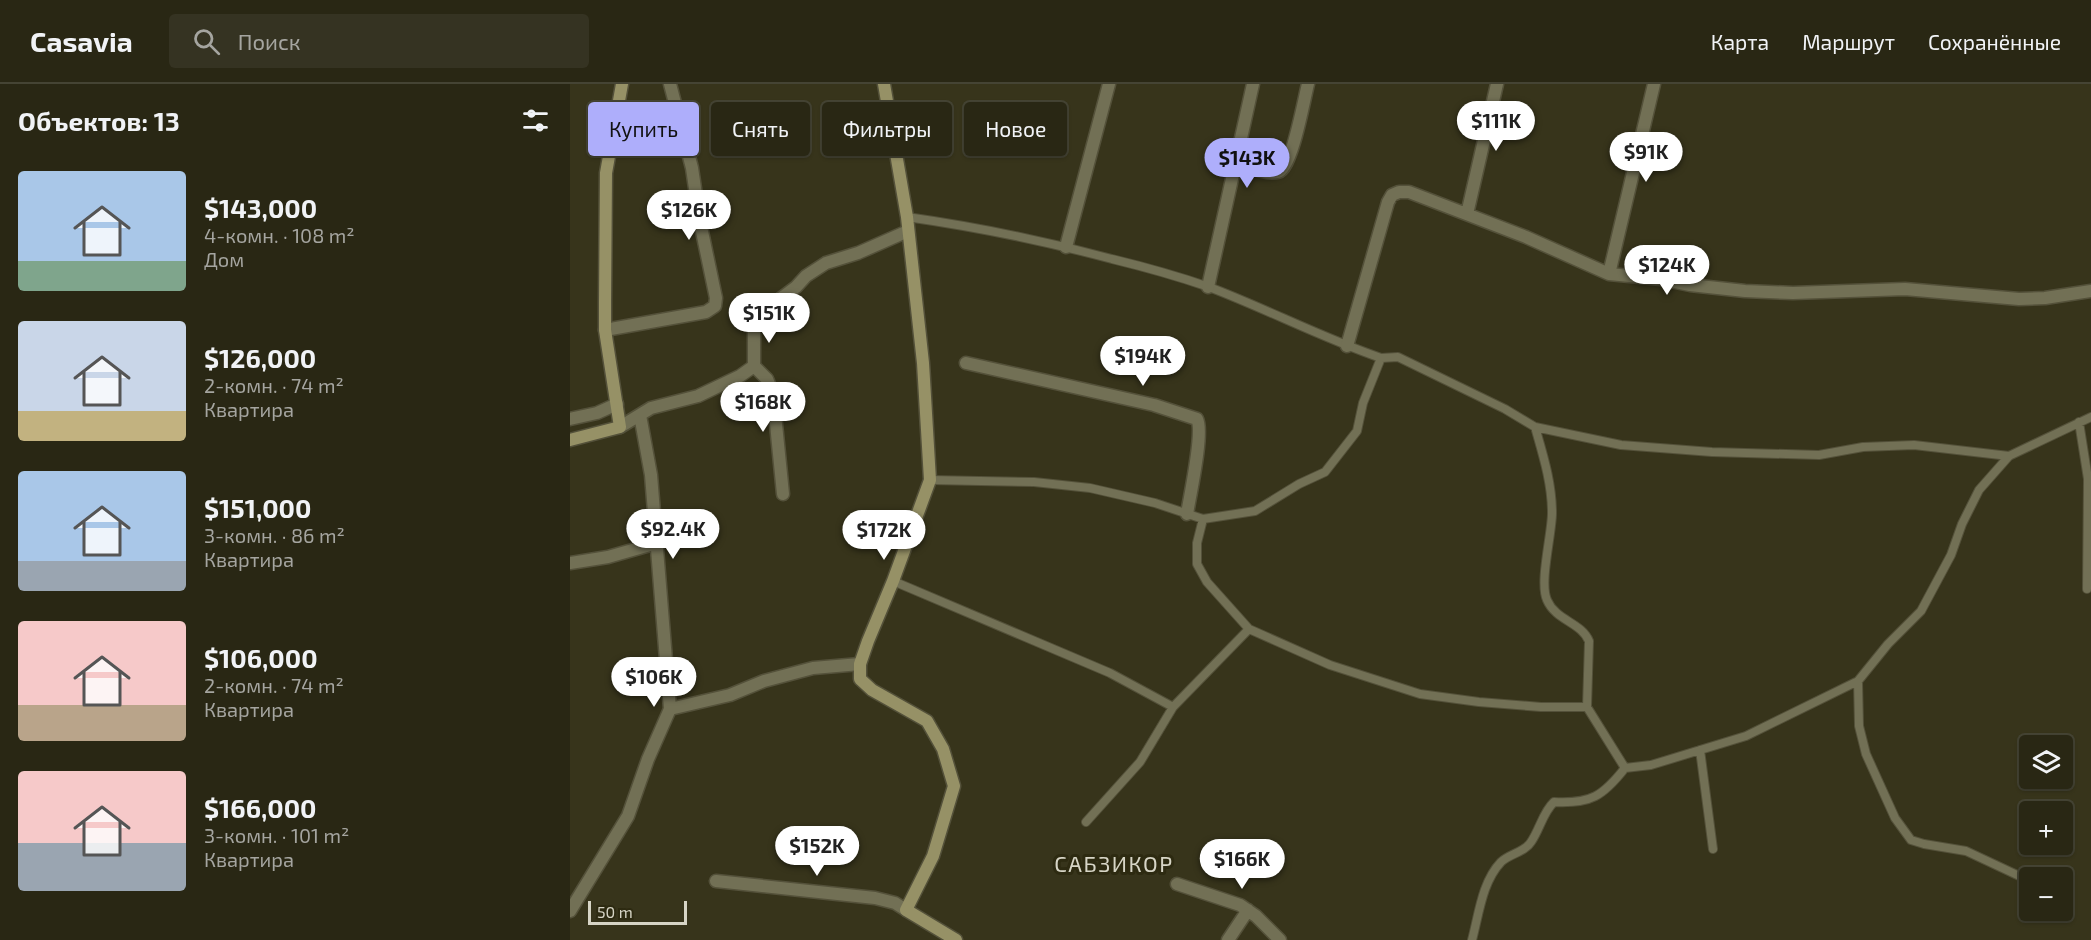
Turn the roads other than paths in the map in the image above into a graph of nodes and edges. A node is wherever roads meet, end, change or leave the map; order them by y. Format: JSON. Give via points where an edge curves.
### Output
{"nodes":[{"id":1,"x":622,"y":84,"type":"edge"},
{"id":2,"x":670,"y":84,"type":"edge"},
{"id":3,"x":884,"y":84,"type":"edge"},
{"id":4,"x":1108,"y":84,"type":"edge"},
{"id":5,"x":1253,"y":84,"type":"edge"},
{"id":6,"x":1308,"y":84,"type":"edge"},
{"id":7,"x":1497,"y":84,"type":"edge"},
{"id":8,"x":1654,"y":84,"type":"edge"},
{"id":9,"x":1237,"y":162,"type":"junction"},
{"id":10,"x":1467,"y":214,"type":"junction"},
{"id":11,"x":907,"y":217,"type":"junction"},
{"id":12,"x":908,"y":231,"type":"junction"},
{"id":13,"x":1066,"y":247,"type":"junction"},
{"id":14,"x":1610,"y":274,"type":"junction"},
{"id":15,"x":1208,"y":287,"type":"junction"},
{"id":16,"x":2091,"y":291,"type":"edge"},
{"id":17,"x":605,"y":330,"type":"junction"},
{"id":18,"x":1347,"y":346,"type":"junction"},
{"id":19,"x":1381,"y":358,"type":"junction"},
{"id":20,"x":966,"y":363,"type":"dead end"},
{"id":21,"x":753,"y":366,"type":"junction"},
{"id":22,"x":617,"y":404,"type":"junction"},
{"id":23,"x":640,"y":415,"type":"junction"},
{"id":24,"x":2091,"y":417,"type":"edge"},
{"id":25,"x":570,"y":420,"type":"edge"},
{"id":26,"x":2079,"y":422,"type":"junction"},
{"id":27,"x":620,"y":427,"type":"junction"},
{"id":28,"x":1535,"y":427,"type":"junction"},
{"id":29,"x":570,"y":440,"type":"edge"},
{"id":30,"x":2009,"y":456,"type":"junction"},
{"id":31,"x":930,"y":480,"type":"junction"},
{"id":32,"x":783,"y":494,"type":"dead end"},
{"id":33,"x":1187,"y":514,"type":"junction"},
{"id":34,"x":1203,"y":519,"type":"junction"},
{"id":35,"x":657,"y":543,"type":"junction"},
{"id":36,"x":570,"y":563,"type":"edge"},
{"id":37,"x":893,"y":581,"type":"junction"},
{"id":38,"x":2086,"y":589,"type":"dead end"},
{"id":39,"x":1250,"y":629,"type":"junction"},
{"id":40,"x":860,"y":664,"type":"junction"},
{"id":41,"x":1858,"y":681,"type":"junction"},
{"id":42,"x":1173,"y":706,"type":"junction"},
{"id":43,"x":1587,"y":707,"type":"junction"},
{"id":44,"x":670,"y":709,"type":"junction"},
{"id":45,"x":1700,"y":750,"type":"junction"},
{"id":46,"x":1625,"y":768,"type":"junction"},
{"id":47,"x":1086,"y":822,"type":"dead end"},
{"id":48,"x":1713,"y":849,"type":"dead end"},
{"id":49,"x":2019,"y":876,"type":"edge"},
{"id":50,"x":716,"y":881,"type":"dead end"},
{"id":51,"x":1177,"y":884,"type":"dead end"},
{"id":52,"x":906,"y":910,"type":"junction"},
{"id":53,"x":1248,"y":910,"type":"junction"},
{"id":54,"x":570,"y":911,"type":"edge"},
{"id":55,"x":956,"y":940,"type":"edge"},
{"id":56,"x":1228,"y":940,"type":"edge"},
{"id":57,"x":1280,"y":940,"type":"edge"},
{"id":58,"x":1472,"y":940,"type":"edge"}],
"edges":[{"from":1,"to":17,"type":"street","via":[[606,173]]},
{"from":2,"to":17,"type":"street","via":[[692,168],[715,306],[706,312]]},
{"from":3,"to":11,"type":"street"},
{"from":4,"to":13,"type":"street"},
{"from":5,"to":9,"type":"street"},
{"from":6,"to":9,"type":"street","via":[[1285,168],[1269,171]]},
{"from":7,"to":10,"type":"street"},
{"from":8,"to":14,"type":"street"},
{"from":9,"to":15,"type":"street"},
{"from":10,"to":14,"type":"street"},
{"from":10,"to":18,"type":"street","via":[[1409,192],[1392,195]]},
{"from":11,"to":12,"type":"street"},
{"from":11,"to":13,"type":"lane"},
{"from":12,"to":21,"type":"street","via":[[826,263],[756,318]]},
{"from":12,"to":31,"type":"street","via":[[923,363]]},
{"from":13,"to":15,"type":"lane"},
{"from":14,"to":16,"type":"street","via":[[1784,293],[1905,289],[2045,298]]},
{"from":15,"to":18,"type":"lane"},
{"from":17,"to":22,"type":"street"},
{"from":18,"to":19,"type":"lane"},
{"from":19,"to":28,"type":"lane","via":[[1398,357]]},
{"from":19,"to":34,"type":"lane","via":[[1363,403],[1357,431],[1325,472],[1255,512]]},
{"from":20,"to":33,"type":"street","via":[[1194,416],[1200,425]]},
{"from":21,"to":23,"type":"street","via":[[698,396],[651,408]]},
{"from":21,"to":32,"type":"street","via":[[767,379],[773,394]]},
{"from":22,"to":25,"type":"street"},
{"from":22,"to":27,"type":"street"},
{"from":23,"to":27,"type":"street"},
{"from":23,"to":35,"type":"street","via":[[651,475]]},
{"from":24,"to":26,"type":"lane"},
{"from":26,"to":30,"type":"lane"},
{"from":26,"to":38,"type":"lane","via":[[2088,479]]},
{"from":27,"to":29,"type":"street"},
{"from":28,"to":30,"type":"lane","via":[[1621,445],[1712,452],[1819,455],[1863,447],[1914,445]]},
{"from":28,"to":43,"type":"lane","via":[[1547,470],[1552,514],[1546,599],[1554,612],[1585,633],[1589,641]]},
{"from":30,"to":41,"type":"lane","via":[[1979,490],[1921,611]]},
{"from":31,"to":33,"type":"lane","via":[[1034,482],[1090,488]]},
{"from":31,"to":37,"type":"street"},
{"from":33,"to":34,"type":"lane"},
{"from":34,"to":39,"type":"lane","via":[[1197,564],[1207,582]]},
{"from":35,"to":36,"type":"street"},
{"from":35,"to":44,"type":"street"},
{"from":37,"to":40,"type":"street"},
{"from":37,"to":42,"type":"lane","via":[[1110,673]]},
{"from":39,"to":42,"type":"lane"},
{"from":39,"to":43,"type":"lane","via":[[1330,665],[1420,693],[1479,702]]},
{"from":40,"to":44,"type":"street","via":[[813,668],[730,695]]},
{"from":40,"to":52,"type":"street","via":[[860,679],[872,690],[927,721],[944,749],[954,786],[933,856]]},
{"from":41,"to":45,"type":"lane","via":[[1746,736]]},
{"from":41,"to":49,"type":"lane","via":[[1859,726],[1866,754],[1895,818],[1911,840],[1966,851]]},
{"from":42,"to":47,"type":"lane","via":[[1140,762]]},
{"from":43,"to":46,"type":"lane"},
{"from":44,"to":54,"type":"street","via":[[628,816]]},
{"from":45,"to":46,"type":"lane","via":[[1651,765]]},
{"from":45,"to":48,"type":"lane"},
{"from":46,"to":58,"type":"lane","via":[[1609,789],[1582,801],[1554,801],[1548,807],[1530,844],[1503,860],[1495,870],[1485,888]]},
{"from":50,"to":52,"type":"street","via":[[875,898]]},
{"from":51,"to":53,"type":"street"},
{"from":52,"to":55,"type":"street"},
{"from":53,"to":56,"type":"street"},
{"from":53,"to":57,"type":"street"}]}
